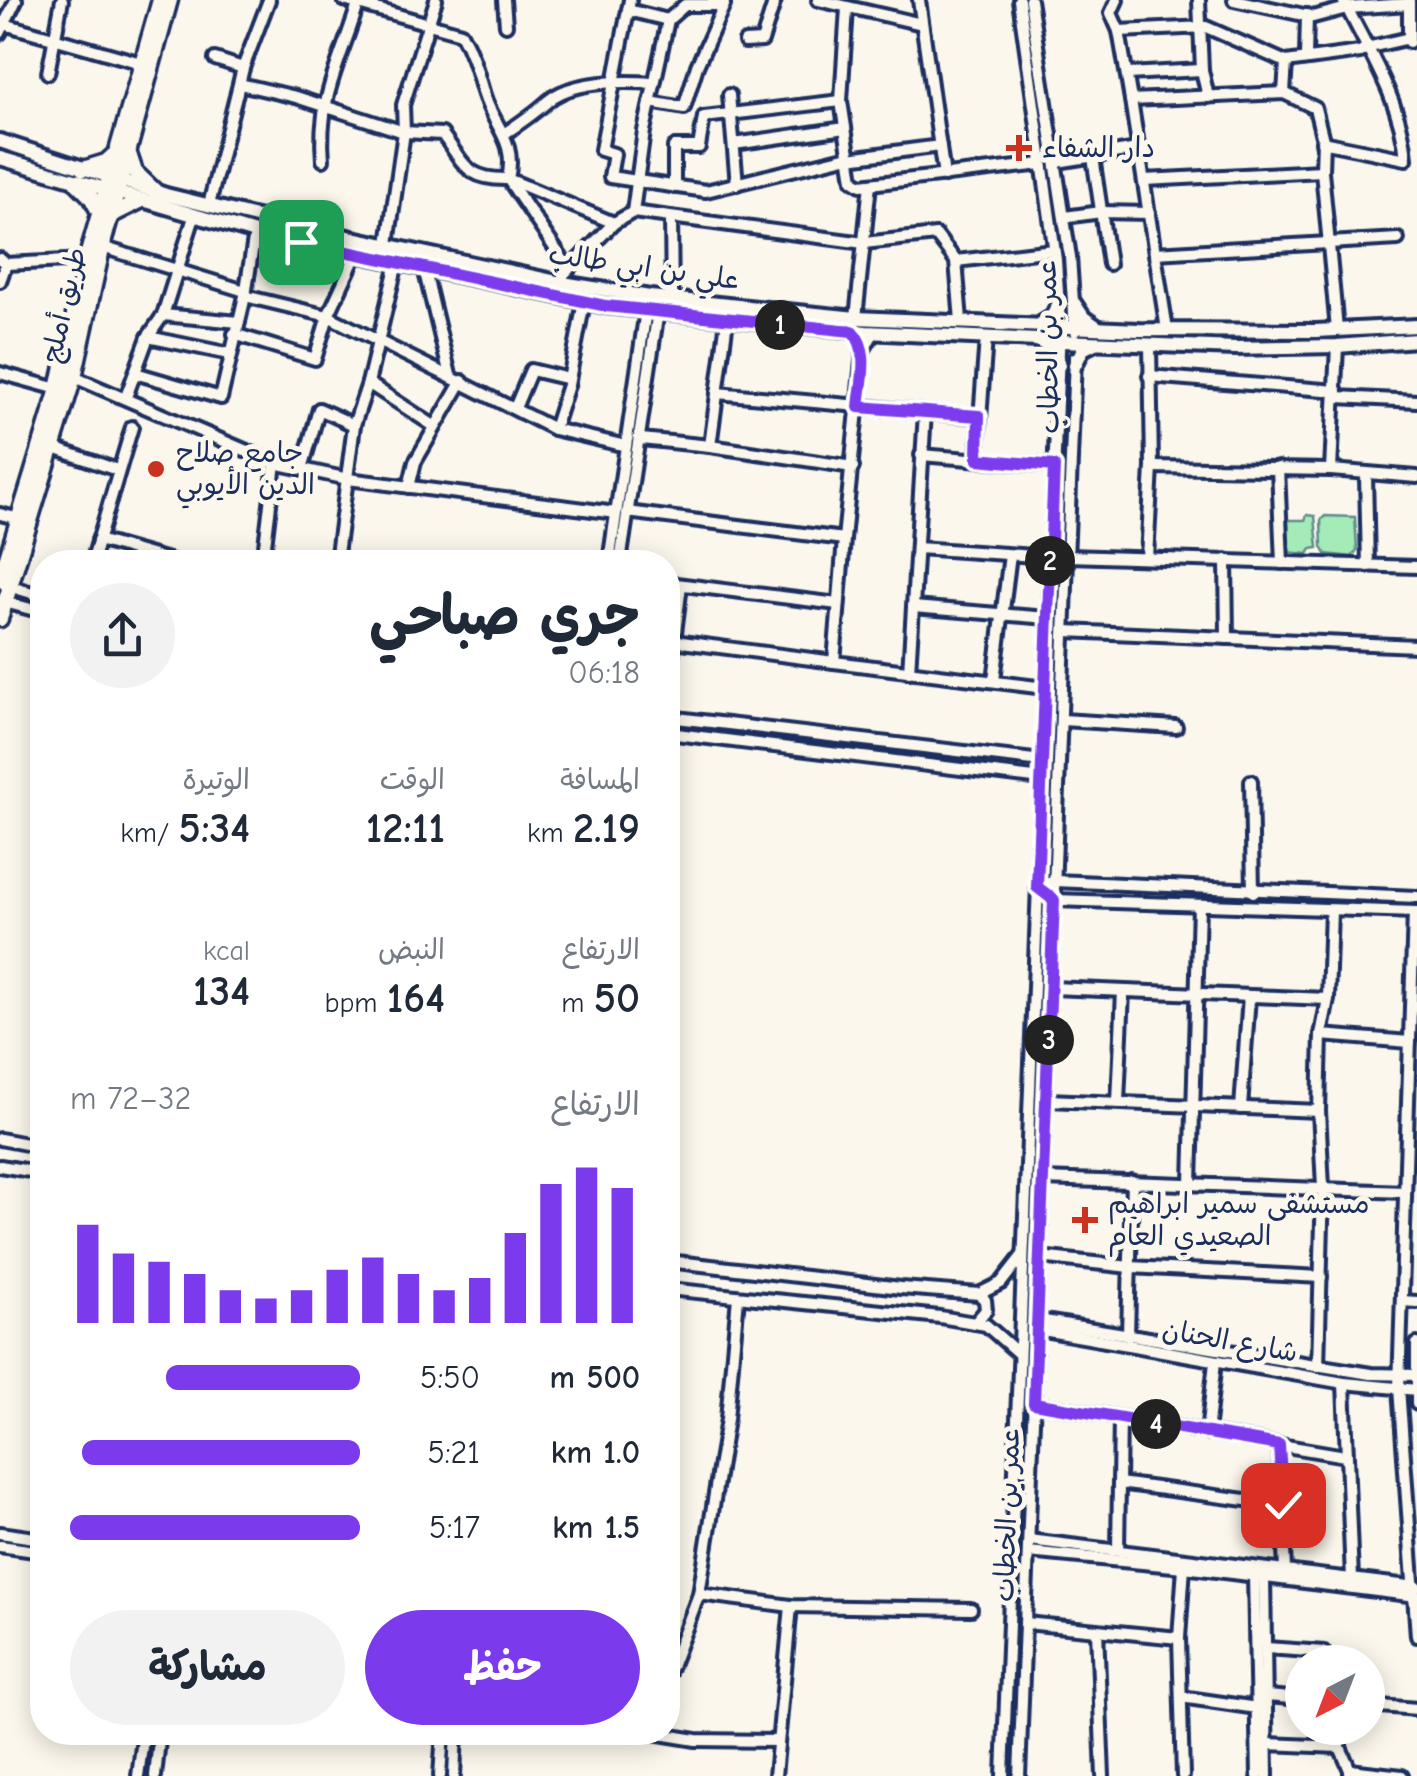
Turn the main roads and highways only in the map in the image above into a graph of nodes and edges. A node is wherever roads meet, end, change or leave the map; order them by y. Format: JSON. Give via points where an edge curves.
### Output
{"nodes":[{"id":1,"x":160,"y":0,"type":"edge"},
{"id":2,"x":170,"y":0,"type":"edge"},
{"id":3,"x":0,"y":141,"type":"edge"},
{"id":4,"x":123,"y":153,"type":"junction"},
{"id":5,"x":1,"y":163,"type":"edge"},
{"id":6,"x":80,"y":176,"type":"junction"},
{"id":7,"x":113,"y":186,"type":"junction"},
{"id":8,"x":156,"y":192,"type":"junction"},
{"id":9,"x":140,"y":201,"type":"junction"},
{"id":10,"x":106,"y":213,"type":"junction"},
{"id":11,"x":854,"y":324,"type":"junction"},
{"id":12,"x":1038,"y":324,"type":"junction"},
{"id":13,"x":1417,"y":326,"type":"edge"},
{"id":14,"x":1099,"y":335,"type":"junction"},
{"id":15,"x":1037,"y":340,"type":"junction"},
{"id":16,"x":1417,"y":340,"type":"edge"},
{"id":17,"x":1059,"y":365,"type":"road end"},
{"id":18,"x":1075,"y":366,"type":"road end"},
{"id":19,"x":3,"y":591,"type":"edge"},
{"id":20,"x":0,"y":619,"type":"edge"}],
"edges":[{"from":1,"to":4,"type":"highway","name":"طريق أملج"},
{"from":2,"to":4,"type":"highway","name":"طريق أملج"},
{"from":3,"to":6,"type":"main road","name":"علي بن ابي طالب"},
{"from":4,"to":6,"type":"highway"},
{"from":4,"to":7,"type":"highway","name":"طريق أملج"},
{"from":4,"to":8,"type":"highway"},
{"from":5,"to":6,"type":"main road","name":"علي بن ابي طالب"},
{"from":6,"to":7,"type":"main road","name":"علي بن ابي طالب"},
{"from":6,"to":10,"type":"highway"},
{"from":7,"to":8,"type":"main road","name":"علي بن ابي طالب"},
{"from":7,"to":9,"type":"main road","name":"علي بن ابي طالب"},
{"from":7,"to":10,"type":"highway","name":"طريق أملج"},
{"from":8,"to":11,"type":"main road","name":"علي بن ابي طالب","via":[[563,279]]},
{"from":9,"to":10,"type":"highway"},
{"from":9,"to":11,"type":"main road","name":"علي بن ابي طالب","via":[[255,233],[584,302],[727,320]]},
{"from":10,"to":19,"type":"highway","name":"طريق أملج","via":[[86,260]]},
{"from":10,"to":19,"type":"highway","name":"طريق أملج","via":[[74,377]]},
{"from":11,"to":12,"type":"main road","name":"علي بن ابي طالب"},
{"from":11,"to":15,"type":"main road","name":"علي بن ابي طالب","via":[[874,332]]},
{"from":12,"to":14,"type":"main road","name":"علي بن ابي طالب"},
{"from":12,"to":14,"type":"main road","via":[[1067,303]]},
{"from":13,"to":14,"type":"main road","name":"علي بن ابي طالب"},
{"from":14,"to":15,"type":"main road","name":"علي بن ابي طالب","via":[[1075,342]]},
{"from":14,"to":16,"type":"main road","name":"علي بن ابي طالب","via":[[1150,345]]},
{"from":14,"to":18,"type":"main road"},
{"from":15,"to":17,"type":"main road","via":[[1052,349]]},
{"from":19,"to":20,"type":"highway","name":"طريق أملج"}]}
